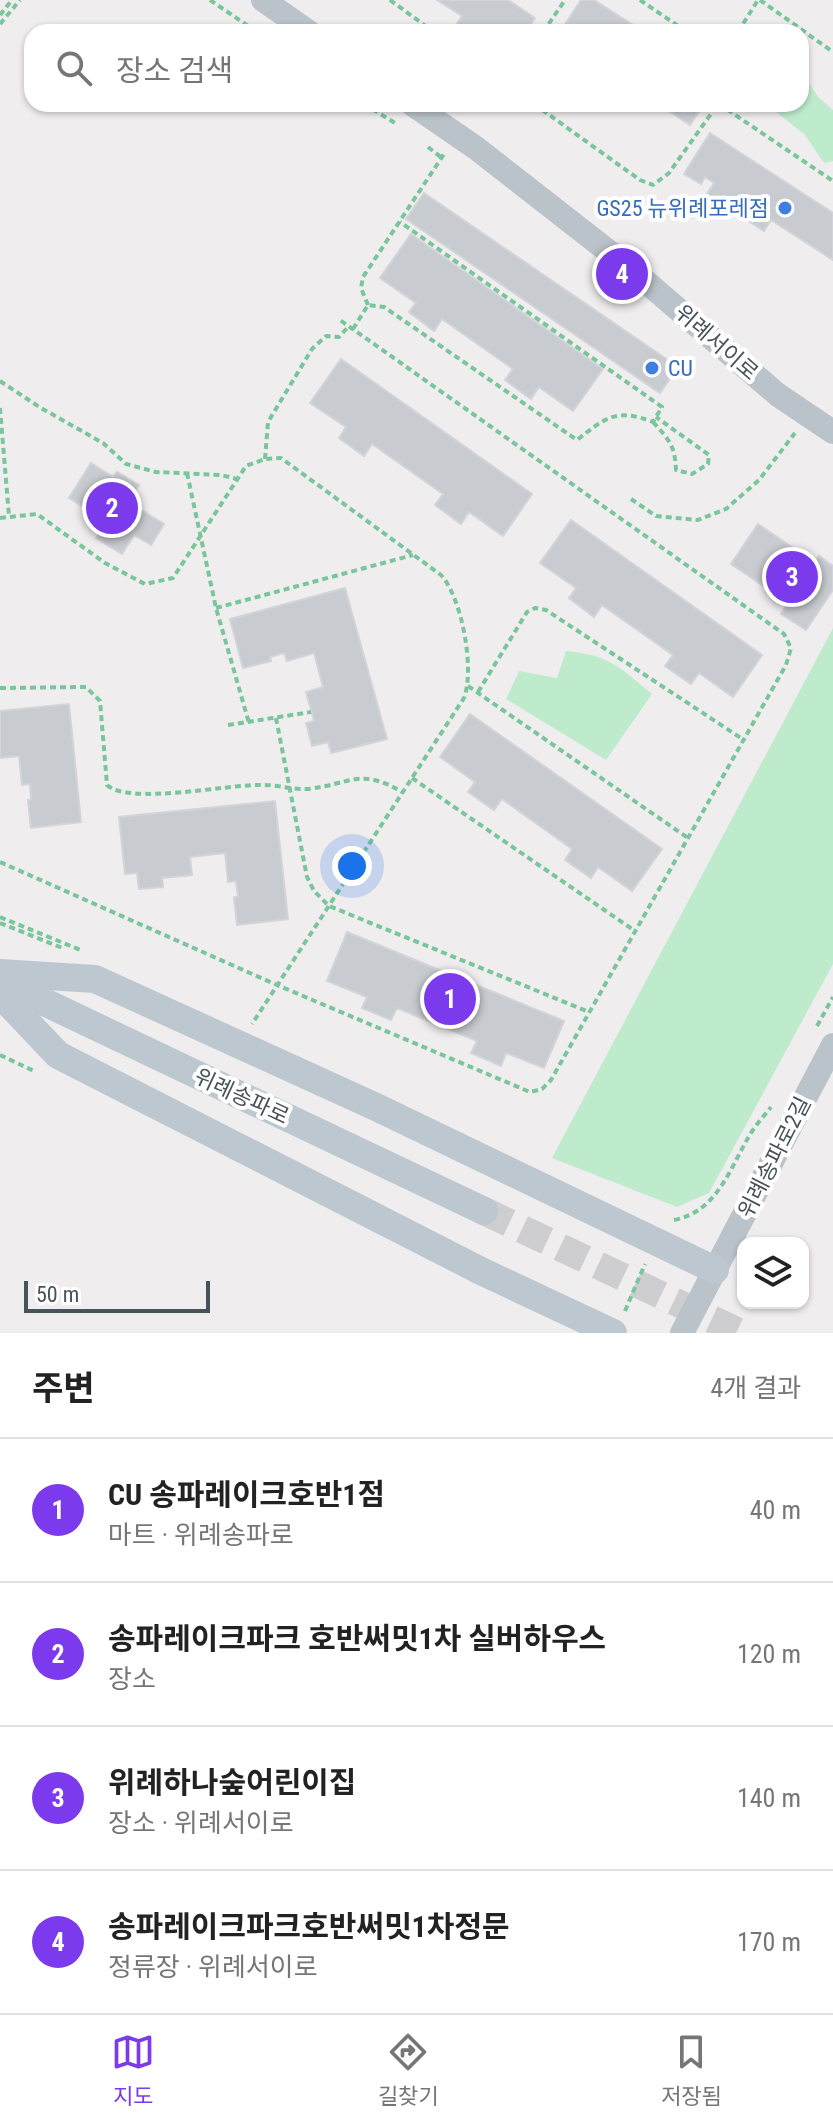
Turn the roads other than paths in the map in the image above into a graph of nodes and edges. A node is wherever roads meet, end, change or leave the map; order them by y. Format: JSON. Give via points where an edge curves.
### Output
{"nodes":[{"id":1,"x":263,"y":0,"type":"edge"},
{"id":2,"x":298,"y":24,"type":"edge"},
{"id":3,"x":424,"y":112,"type":"edge"},
{"id":4,"x":833,"y":432,"type":"edge"},
{"id":5,"x":0,"y":973,"type":"edge"},
{"id":6,"x":0,"y":981,"type":"edge"},
{"id":7,"x":0,"y":994,"type":"edge"},
{"id":8,"x":823,"y":1040,"type":"edge"},
{"id":9,"x":484,"y":1211,"type":"tunnel mouth"},
{"id":10,"x":715,"y":1270,"type":"junction"},
{"id":11,"x":617,"y":1326,"type":"edge"},
{"id":12,"x":682,"y":1333,"type":"edge"}],
"edges":[{"from":1,"to":2,"type":"street"},
{"from":3,"to":4,"type":"street","name":"위례서이로","via":[[631,269],[778,395]]},
{"from":5,"to":10,"type":"main road","via":[[95,979]]},
{"from":6,"to":9,"type":"main road","name":"위례송파로"},
{"from":7,"to":11,"type":"main road","via":[[58,1055],[481,1271]]},
{"from":8,"to":10,"type":"street","name":"위례송파로2길"},
{"from":10,"to":12,"type":"street","name":"위례송파로2길"}]}
